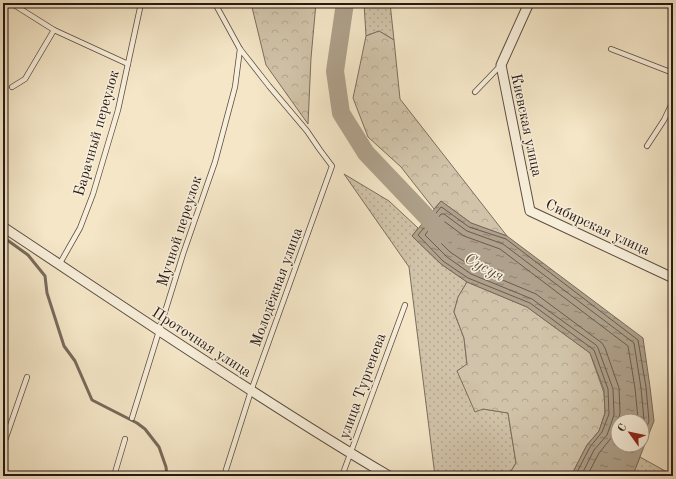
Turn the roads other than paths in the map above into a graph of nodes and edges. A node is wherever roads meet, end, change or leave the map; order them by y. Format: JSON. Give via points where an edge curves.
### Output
{"nodes":[{"id":1,"x":11,"y":3,"type":"edge"},
{"id":2,"x":140,"y":3,"type":"edge"},
{"id":3,"x":216,"y":3,"type":"edge"},
{"id":4,"x":529,"y":3,"type":"edge"},
{"id":5,"x":54,"y":30,"type":"junction"},
{"id":6,"x":240,"y":49,"type":"junction"},
{"id":7,"x":611,"y":49,"type":"dead end"},
{"id":8,"x":128,"y":64,"type":"junction"},
{"id":9,"x":501,"y":65,"type":"junction"},
{"id":10,"x":673,"y":73,"type":"edge"},
{"id":11,"x":12,"y":87,"type":"dead end"},
{"id":12,"x":475,"y":92,"type":"dead end"},
{"id":13,"x":673,"y":101,"type":"edge"},
{"id":14,"x":647,"y":146,"type":"dead end"},
{"id":15,"x":530,"y":210,"type":"joint"},
{"id":16,"x":3,"y":227,"type":"edge"},
{"id":17,"x":59,"y":265,"type":"junction"},
{"id":18,"x":673,"y":274,"type":"edge"},
{"id":19,"x":405,"y":305,"type":"dead end"},
{"id":20,"x":159,"y":331,"type":"junction"},
{"id":21,"x":27,"y":378,"type":"dead end"},
{"id":22,"x":251,"y":391,"type":"junction"},
{"id":23,"x":132,"y":418,"type":"dead end"},
{"id":24,"x":125,"y":439,"type":"dead end"},
{"id":25,"x":3,"y":446,"type":"edge"},
{"id":26,"x":350,"y":453,"type":"junction"},
{"id":27,"x":114,"y":476,"type":"edge"},
{"id":28,"x":224,"y":476,"type":"edge"},
{"id":29,"x":342,"y":476,"type":"edge"},
{"id":30,"x":389,"y":476,"type":"edge"}],
"edges":[{"from":1,"to":5,"type":"lane"},
{"from":2,"to":8,"type":"lane","name":"Барачный переулок"},
{"from":3,"to":6,"type":"lane"},
{"from":4,"to":9,"type":"street","name":"Киевская улица"},
{"from":5,"to":8,"type":"lane"},
{"from":5,"to":11,"type":"lane","via":[[25,79]]},
{"from":6,"to":20,"type":"lane","name":"Мучной переулок","via":[[235,87],[215,162]]},
{"from":6,"to":22,"type":"lane","name":"Молодёжная улица","via":[[332,166]]},
{"from":7,"to":10,"type":"lane"},
{"from":8,"to":17,"type":"lane","name":"Барачный переулок","via":[[118,110],[93,194],[80,228]]},
{"from":9,"to":12,"type":"lane"},
{"from":9,"to":15,"type":"street","name":"Киевская улица"},
{"from":13,"to":14,"type":"lane"},
{"from":15,"to":18,"type":"street","name":"Сибирская улица","via":[[671,277]]},
{"from":16,"to":17,"type":"street","name":"Проточная улица"},
{"from":17,"to":20,"type":"street","name":"Проточная улица"},
{"from":19,"to":26,"type":"lane","name":"улица Тургенева"},
{"from":20,"to":22,"type":"street","name":"Проточная улица"},
{"from":20,"to":23,"type":"lane","name":"Мучной переулок"},
{"from":21,"to":25,"type":"lane"},
{"from":22,"to":26,"type":"street","name":"Проточная улица"},
{"from":22,"to":28,"type":"lane","name":"Молодёжная улица"},
{"from":24,"to":27,"type":"lane"},
{"from":26,"to":29,"type":"lane","name":"улица Тургенева"},
{"from":26,"to":30,"type":"street","name":"Проточная улица"}]}
